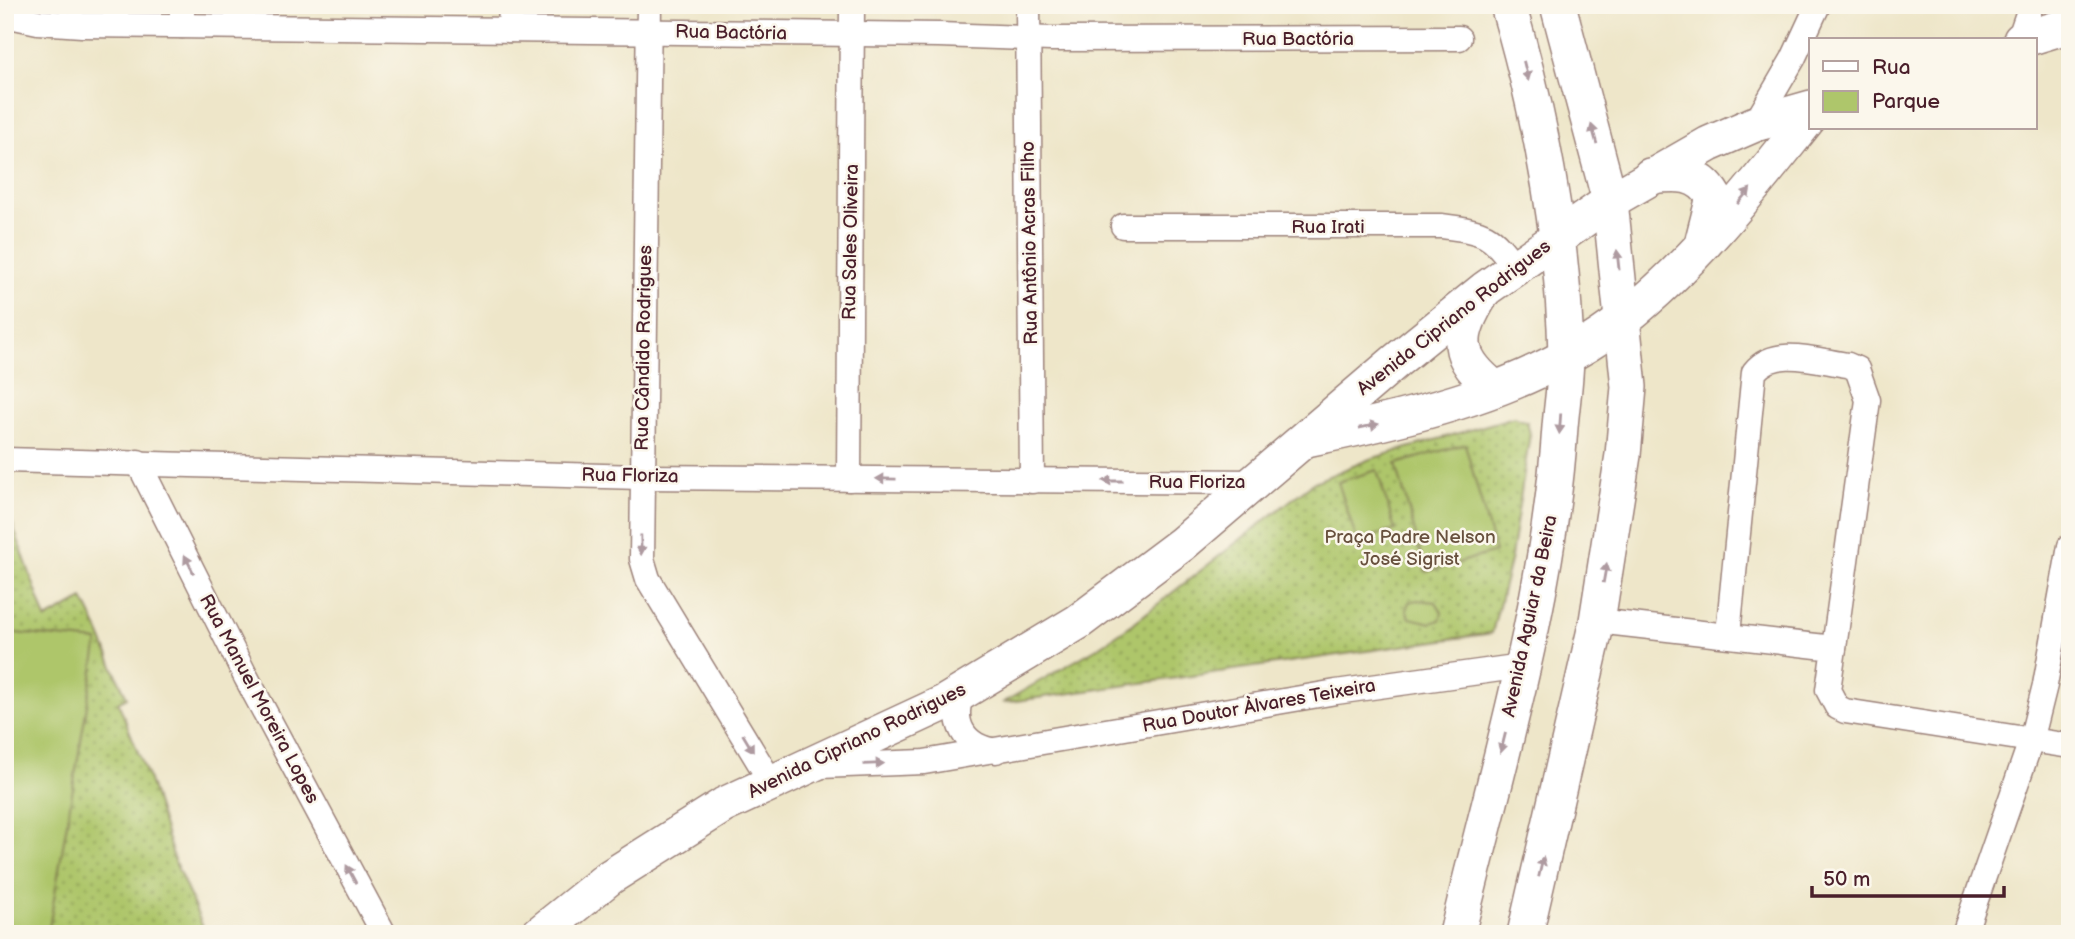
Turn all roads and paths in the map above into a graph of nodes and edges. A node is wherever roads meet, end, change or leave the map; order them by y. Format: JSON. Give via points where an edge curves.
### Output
{"nodes":[{"id":1,"x":649,"y":5,"type":"edge"},
{"id":2,"x":852,"y":5,"type":"edge"},
{"id":3,"x":1028,"y":5,"type":"edge"},
{"id":4,"x":1508,"y":5,"type":"edge"},
{"id":5,"x":1558,"y":5,"type":"edge"},
{"id":6,"x":1818,"y":5,"type":"edge"},
{"id":7,"x":2031,"y":5,"type":"edge"},
{"id":8,"x":5,"y":15,"type":"edge"},
{"id":9,"x":182,"y":16,"type":"edge"},
{"id":10,"x":296,"y":17,"type":"edge"},
{"id":11,"x":511,"y":18,"type":"edge"},
{"id":12,"x":2070,"y":26,"type":"edge"},
{"id":13,"x":647,"y":32,"type":"junction"},
{"id":14,"x":852,"y":34,"type":"junction"},
{"id":15,"x":1028,"y":38,"type":"junction"},
{"id":16,"x":1458,"y":38,"type":"dead end"},
{"id":17,"x":2021,"y":38,"type":"edge"},
{"id":18,"x":2027,"y":38,"type":"edge"},
{"id":19,"x":1809,"y":109,"type":"edge"},
{"id":20,"x":1809,"y":117,"type":"edge"},
{"id":21,"x":1755,"y":124,"type":"junction"},
{"id":22,"x":1650,"y":176,"type":"junction"},
{"id":23,"x":1610,"y":201,"type":"junction"},
{"id":24,"x":1123,"y":226,"type":"dead end"},
{"id":25,"x":1557,"y":238,"type":"junction"},
{"id":26,"x":1700,"y":248,"type":"junction"},
{"id":27,"x":1516,"y":268,"type":"junction"},
{"id":28,"x":1485,"y":289,"type":"junction"},
{"id":29,"x":1623,"y":319,"type":"junction"},
{"id":30,"x":1566,"y":356,"type":"junction"},
{"id":31,"x":1494,"y":388,"type":"junction"},
{"id":32,"x":1303,"y":440,"type":"junction"},
{"id":33,"x":5,"y":460,"type":"edge"},
{"id":34,"x":138,"y":462,"type":"junction"},
{"id":35,"x":642,"y":477,"type":"junction"},
{"id":36,"x":849,"y":479,"type":"junction"},
{"id":37,"x":1032,"y":481,"type":"junction"},
{"id":38,"x":1255,"y":482,"type":"junction"},
{"id":39,"x":2070,"y":546,"type":"edge"},
{"id":40,"x":1597,"y":621,"type":"junction"},
{"id":41,"x":1728,"y":634,"type":"junction"},
{"id":42,"x":1834,"y":648,"type":"junction"},
{"id":43,"x":1522,"y":666,"type":"junction"},
{"id":44,"x":963,"y":691,"type":"junction"},
{"id":45,"x":2031,"y":741,"type":"junction"},
{"id":46,"x":2070,"y":746,"type":"edge"},
{"id":47,"x":996,"y":751,"type":"junction"},
{"id":48,"x":806,"y":767,"type":"junction"},
{"id":49,"x":771,"y":782,"type":"junction"},
{"id":50,"x":384,"y":934,"type":"edge"},
{"id":51,"x":539,"y":934,"type":"edge"},
{"id":52,"x":1457,"y":934,"type":"edge"},
{"id":53,"x":1525,"y":934,"type":"edge"},
{"id":54,"x":1964,"y":934,"type":"edge"}],
"edges":[{"from":1,"to":13,"type":"street","name":"Rua Cândido Rodrigues"},
{"from":2,"to":14,"type":"street","name":"Rua Sales Oliveira"},
{"from":3,"to":15,"type":"street","name":"Rua Antônio Acras Filho"},
{"from":4,"to":25,"type":"main road","name":"Avenida Aguiar da Beira","one_way":true,"via":[[1535,111]]},
{"from":23,"to":5,"type":"main road","one_way":true},
{"from":6,"to":21,"type":"street"},
{"from":7,"to":17,"type":"street"},
{"from":8,"to":9,"type":"street","name":"Rua Bactória","via":[[82,26]]},
{"from":9,"to":10,"type":"street","name":"Rua Bactória"},
{"from":10,"to":11,"type":"street","name":"Rua Bactória"},
{"from":11,"to":13,"type":"street","name":"Rua Bactória"},
{"from":12,"to":18,"type":"main road"},
{"from":13,"to":14,"type":"street","name":"Rua Bactória"},
{"from":13,"to":35,"type":"street","name":"Rua Cândido Rodrigues"},
{"from":14,"to":15,"type":"street","name":"Rua Bactória"},
{"from":14,"to":36,"type":"street","name":"Rua Sales Oliveira"},
{"from":15,"to":16,"type":"street","name":"Rua Bactória"},
{"from":15,"to":37,"type":"street","name":"Rua Antônio Acras Filho"},
{"from":19,"to":21,"type":"main road","name":"Avenida Cipriano Rodrigues"},
{"from":26,"to":20,"type":"main road","name":"Avenida Cipriano Rodrigues","one_way":true},
{"from":21,"to":22,"type":"main road","name":"Avenida Cipriano Rodrigues"},
{"from":22,"to":23,"type":"main road","name":"Avenida Cipriano Rodrigues"},
{"from":22,"to":26,"type":"main road","via":[[1675,173],[1707,184],[1714,197]]},
{"from":23,"to":25,"type":"main road","name":"Avenida Cipriano Rodrigues"},
{"from":29,"to":23,"type":"main road","one_way":true},
{"from":24,"to":27,"type":"street","name":"Rua Irati","via":[[1441,226],[1476,230],[1494,239]]},
{"from":25,"to":27,"type":"main road","name":"Avenida Cipriano Rodrigues"},
{"from":25,"to":30,"type":"main road","name":"Avenida Aguiar da Beira"},
{"from":26,"to":29,"type":"main road","name":"Avenida Cipriano Rodrigues"},
{"from":27,"to":28,"type":"main road","name":"Avenida Cipriano Rodrigues"},
{"from":28,"to":31,"type":"main road","via":[[1472,309],[1462,349],[1466,362]]},
{"from":28,"to":32,"type":"main road","name":"Avenida Cipriano Rodrigues"},
{"from":29,"to":30,"type":"main road","name":"Avenida Cipriano Rodrigues"},
{"from":40,"to":29,"type":"main road","one_way":true,"via":[[1629,387]]},
{"from":30,"to":31,"type":"main road","name":"Avenida Cipriano Rodrigues"},
{"from":30,"to":43,"type":"main road","name":"Avenida Aguiar da Beira","one_way":true,"via":[[1548,547]]},
{"from":32,"to":31,"type":"main road","name":"Avenida Cipriano Rodrigues","one_way":true,"via":[[1436,411]]},
{"from":32,"to":38,"type":"main road","name":"Avenida Cipriano Rodrigues"},
{"from":33,"to":34,"type":"street","name":"Rua Floriza"},
{"from":34,"to":35,"type":"street","name":"Rua Floriza"},
{"from":50,"to":34,"type":"street","name":"Rua Manuel Moreira Lopes","one_way":true,"via":[[246,677]]},
{"from":35,"to":36,"type":"street","name":"Rua Floriza"},
{"from":35,"to":49,"type":"street","name":"Rua Cândido Rodrigues","one_way":true,"via":[[642,559],[648,579]]},
{"from":37,"to":36,"type":"street","name":"Rua Floriza","one_way":true},
{"from":38,"to":37,"type":"street","name":"Rua Floriza","one_way":true},
{"from":38,"to":44,"type":"main road","name":"Avenida Cipriano Rodrigues","via":[[1140,578]]},
{"from":39,"to":45,"type":"street"},
{"from":40,"to":41,"type":"street"},
{"from":53,"to":40,"type":"main road","one_way":true},
{"from":41,"to":42,"type":"street"},
{"from":41,"to":42,"type":"street","via":[[1754,372],[1774,356],[1848,365],[1857,369],[1868,400]]},
{"from":42,"to":45,"type":"street","via":[[1828,690],[1837,707]]},
{"from":43,"to":47,"type":"street","name":"Rua Doutor Àlvares Teixeira","via":[[1336,692]]},
{"from":43,"to":52,"type":"main road","name":"Avenida Aguiar da Beira","one_way":true},
{"from":44,"to":47,"type":"street","via":[[957,718],[961,732],[982,749]]},
{"from":44,"to":48,"type":"main road","name":"Avenida Cipriano Rodrigues"},
{"from":45,"to":46,"type":"street"},
{"from":45,"to":54,"type":"street"},
{"from":48,"to":47,"type":"street","name":"Rua Doutor Àlvares Teixeira","one_way":true,"via":[[924,762]]},
{"from":48,"to":49,"type":"main road","name":"Avenida Cipriano Rodrigues"},
{"from":49,"to":51,"type":"main road","name":"Avenida Cipriano Rodrigues","via":[[724,805],[610,877]]}]}
